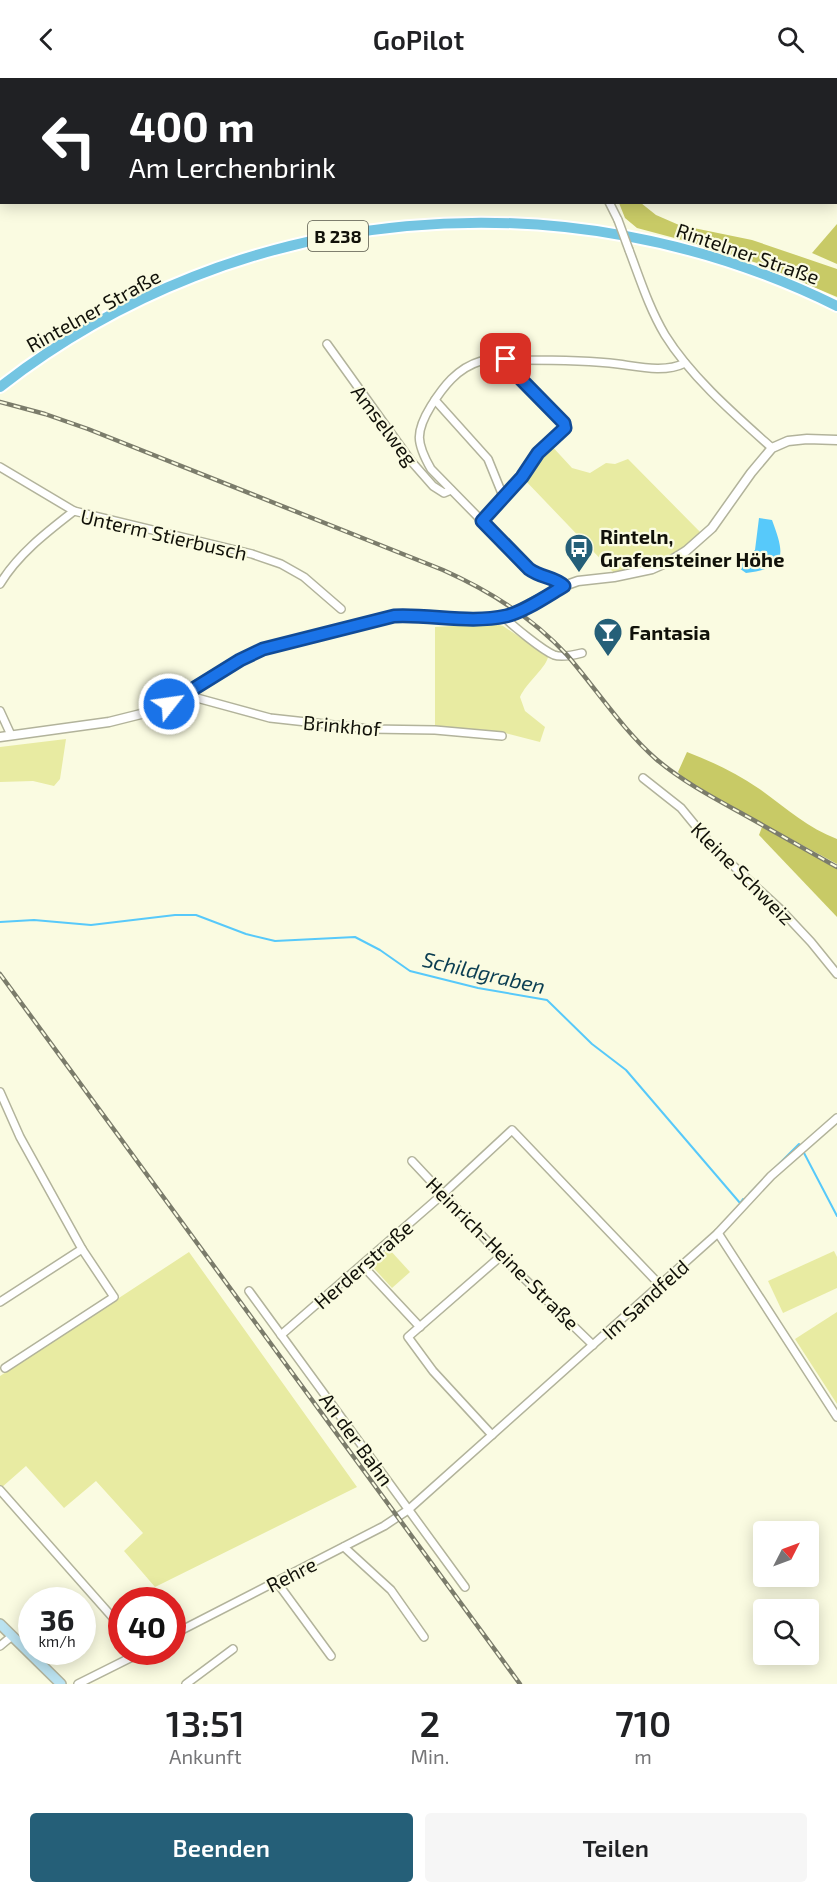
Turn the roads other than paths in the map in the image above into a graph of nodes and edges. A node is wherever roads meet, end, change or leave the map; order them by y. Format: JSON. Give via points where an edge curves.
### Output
{"nodes":[{"id":1,"x":610,"y":204,"type":"edge"},
{"id":2,"x":837,"y":306,"type":"edge"},
{"id":3,"x":327,"y":345,"type":"dead end"},
{"id":4,"x":506,"y":359,"type":"junction"},
{"id":5,"x":685,"y":363,"type":"junction"},
{"id":6,"x":0,"y":387,"type":"edge"},
{"id":7,"x":435,"y":400,"type":"junction"},
{"id":8,"x":837,"y":440,"type":"edge"},
{"id":9,"x":772,"y":448,"type":"junction"},
{"id":10,"x":0,"y":467,"type":"edge"},
{"id":11,"x":451,"y":490,"type":"junction"},
{"id":12,"x":503,"y":496,"type":"junction"},
{"id":13,"x":74,"y":511,"type":"junction"},
{"id":14,"x":482,"y":521,"type":"junction"},
{"id":15,"x":0,"y":584,"type":"edge"},
{"id":16,"x":564,"y":586,"type":"junction"},
{"id":17,"x":341,"y":609,"type":"dead end"},
{"id":18,"x":504,"y":616,"type":"junction"},
{"id":19,"x":582,"y":653,"type":"dead end"},
{"id":20,"x":186,"y":695,"type":"junction"},
{"id":21,"x":0,"y":711,"type":"edge"},
{"id":22,"x":11,"y":735,"type":"junction"},
{"id":23,"x":502,"y":736,"type":"dead end"},
{"id":24,"x":0,"y":737,"type":"edge"},
{"id":25,"x":643,"y":778,"type":"dead end"},
{"id":26,"x":837,"y":974,"type":"edge"},
{"id":27,"x":0,"y":1092,"type":"edge"},
{"id":28,"x":837,"y":1118,"type":"edge"},
{"id":29,"x":412,"y":1161,"type":"dead end"},
{"id":30,"x":443,"y":1194,"type":"junction"},
{"id":31,"x":718,"y":1233,"type":"junction"},
{"id":32,"x":82,"y":1249,"type":"junction"},
{"id":33,"x":501,"y":1256,"type":"junction"},
{"id":34,"x":362,"y":1265,"type":"junction"},
{"id":35,"x":660,"y":1285,"type":"junction"},
{"id":36,"x":249,"y":1292,"type":"dead end"},
{"id":37,"x":0,"y":1302,"type":"edge"},
{"id":38,"x":420,"y":1327,"type":"junction"},
{"id":39,"x":282,"y":1335,"type":"junction"},
{"id":40,"x":593,"y":1344,"type":"junction"},
{"id":41,"x":5,"y":1368,"type":"dead end"},
{"id":42,"x":837,"y":1418,"type":"edge"},
{"id":43,"x":492,"y":1435,"type":"junction"},
{"id":44,"x":0,"y":1490,"type":"edge"},
{"id":45,"x":408,"y":1510,"type":"junction"},
{"id":46,"x":344,"y":1547,"type":"junction"},
{"id":47,"x":276,"y":1581,"type":"junction"},
{"id":48,"x":465,"y":1587,"type":"dead end"},
{"id":49,"x":108,"y":1612,"type":"edge"},
{"id":50,"x":0,"y":1624,"type":"edge"},
{"id":51,"x":186,"y":1628,"type":"edge"},
{"id":52,"x":12,"y":1636,"type":"junction"},
{"id":53,"x":424,"y":1637,"type":"dead end"},
{"id":54,"x":0,"y":1646,"type":"edge"},
{"id":55,"x":232,"y":1649,"type":"dead end"},
{"id":56,"x":331,"y":1656,"type":"dead end"},
{"id":57,"x":116,"y":1665,"type":"edge"},
{"id":58,"x":62,"y":1684,"type":"edge"},
{"id":59,"x":78,"y":1684,"type":"edge"},
{"id":60,"x":186,"y":1684,"type":"edge"}],
"edges":[{"from":1,"to":5,"type":"street","bridge":true,"via":[[648,300],[665,335]]},
{"from":2,"to":6,"type":"main road","name":"Rintelner Straße","number":"B 238","via":[[756,270],[650,239],[534,223],[427,224],[319,239],[204,273],[129,306]]},
{"from":3,"to":11,"type":"street","name":"Amselweg","via":[[411,461],[433,486],[444,493]]},
{"from":4,"to":5,"type":"street","via":[[571,360],[645,368],[675,368]]},
{"from":4,"to":7,"type":"street","via":[[480,361],[464,370],[449,380]]},
{"from":4,"to":12,"type":"street","via":[[565,428],[538,453]]},
{"from":5,"to":9,"type":"street"},
{"from":7,"to":11,"type":"street","via":[[418,433],[424,458]]},
{"from":7,"to":12,"type":"street","via":[[488,459]]},
{"from":8,"to":9,"type":"street","via":[[788,441]]},
{"from":9,"to":16,"type":"street","via":[[712,528],[686,551],[652,569]]},
{"from":10,"to":13,"type":"street"},
{"from":11,"to":14,"type":"street"},
{"from":12,"to":14,"type":"street"},
{"from":13,"to":15,"type":"street","name":"Unterm Stierbusch","via":[[15,562]]},
{"from":13,"to":17,"type":"street","name":"Unterm Stierbusch","via":[[281,564],[304,577]]},
{"from":14,"to":16,"type":"street","via":[[529,569]]},
{"from":16,"to":18,"type":"street"},
{"from":18,"to":19,"type":"street","via":[[554,655]]},
{"from":18,"to":20,"type":"street","via":[[411,615],[377,619],[263,649]]},
{"from":20,"to":22,"type":"street","via":[[128,718]]},
{"from":20,"to":23,"type":"street","name":"Brinkhof","via":[[293,721]]},
{"from":21,"to":22,"type":"street"},
{"from":22,"to":24,"type":"street"},
{"from":25,"to":26,"type":"street","name":"Kleine Schweiz","via":[[681,808],[713,847],[780,909]]},
{"from":27,"to":32,"type":"street","via":[[20,1137]]},
{"from":28,"to":31,"type":"street","via":[[771,1176]]},
{"from":29,"to":30,"type":"street","name":"Heinrich-Heine-Straße"},
{"from":30,"to":33,"type":"street","name":"Heinrich-Heine-Straße"},
{"from":30,"to":34,"type":"street","name":"Herderstraße"},
{"from":30,"to":35,"type":"street","name":"Herderstraße","via":[[512,1130]]},
{"from":31,"to":35,"type":"street","name":"Im Sandfeld"},
{"from":31,"to":42,"type":"street"},
{"from":32,"to":37,"type":"street"},
{"from":32,"to":41,"type":"street","via":[[114,1297]]},
{"from":33,"to":38,"type":"street"},
{"from":33,"to":40,"type":"street","name":"Heinrich-Heine-Straße"},
{"from":34,"to":38,"type":"street"},
{"from":34,"to":39,"type":"street","name":"Herderstraße"},
{"from":35,"to":40,"type":"street","name":"Im Sandfeld"},
{"from":36,"to":39,"type":"street","name":"An der Bahn"},
{"from":38,"to":43,"type":"street","via":[[408,1337],[433,1371]]},
{"from":39,"to":45,"type":"street","name":"An der Bahn"},
{"from":40,"to":43,"type":"street","name":"Im Sandfeld"},
{"from":43,"to":45,"type":"street","name":"Im Sandfeld"},
{"from":44,"to":49,"type":"street"},
{"from":45,"to":46,"type":"street","name":"Rehre"},
{"from":45,"to":48,"type":"street","name":"An der Bahn"},
{"from":46,"to":47,"type":"street","name":"Rehre"},
{"from":46,"to":53,"type":"street","via":[[391,1590]]},
{"from":47,"to":51,"type":"street","name":"Rehre"},
{"from":47,"to":56,"type":"street"},
{"from":50,"to":52,"type":"main road"},
{"from":52,"to":54,"type":"street"},
{"from":52,"to":58,"type":"main road"},
{"from":55,"to":60,"type":"street"},
{"from":57,"to":59,"type":"street"}]}
